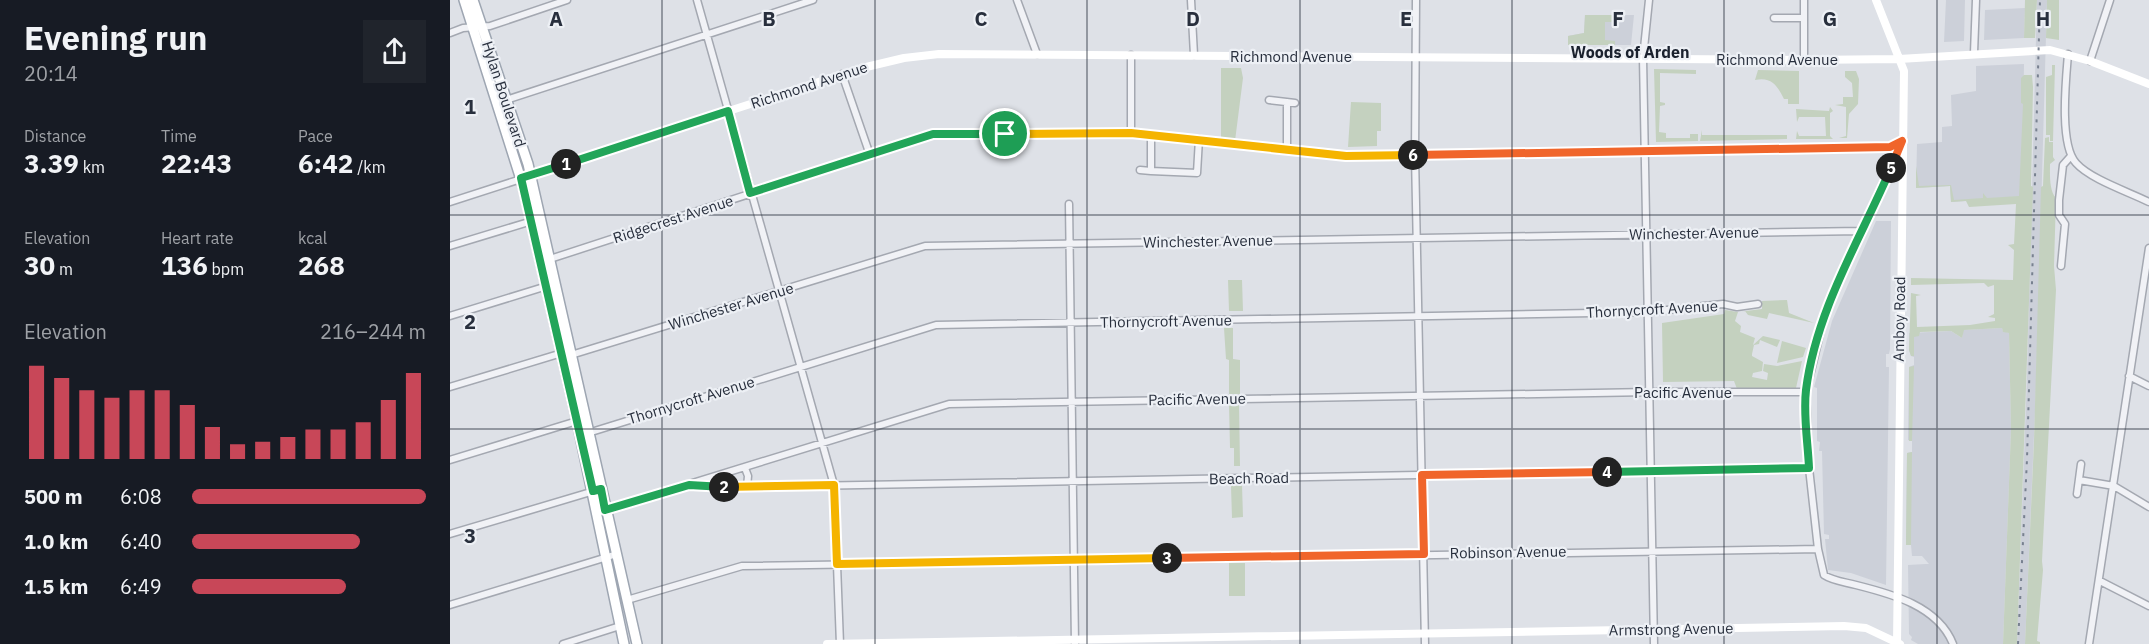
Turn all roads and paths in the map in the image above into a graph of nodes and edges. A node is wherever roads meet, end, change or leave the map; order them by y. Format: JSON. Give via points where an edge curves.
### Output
{"nodes":[{"id":1,"x":464,"y":0,"type":"edge"},
{"id":2,"x":473,"y":0,"type":"edge"},
{"id":3,"x":567,"y":0,"type":"edge"},
{"id":4,"x":698,"y":0,"type":"edge"},
{"id":5,"x":813,"y":0,"type":"edge"},
{"id":6,"x":1017,"y":0,"type":"edge"},
{"id":7,"x":1191,"y":0,"type":"edge"},
{"id":8,"x":1416,"y":0,"type":"edge"},
{"id":9,"x":1649,"y":0,"type":"edge"},
{"id":10,"x":1804,"y":0,"type":"edge"},
{"id":11,"x":1876,"y":0,"type":"edge"},
{"id":12,"x":1976,"y":0,"type":"edge"},
{"id":13,"x":2110,"y":0,"type":"edge"},
{"id":14,"x":1774,"y":18,"type":"dead end"},
{"id":15,"x":1804,"y":18,"type":"junction"},
{"id":16,"x":477,"y":27,"type":"junction"},
{"id":17,"x":450,"y":33,"type":"edge"},
{"id":18,"x":707,"y":35,"type":"junction"},
{"id":19,"x":1974,"y":53,"type":"junction"},
{"id":20,"x":1037,"y":54,"type":"junction"},
{"id":21,"x":2068,"y":54,"type":"junction"},
{"id":22,"x":1131,"y":55,"type":"junction"},
{"id":23,"x":1194,"y":55,"type":"junction"},
{"id":24,"x":1415,"y":56,"type":"junction"},
{"id":25,"x":1642,"y":58,"type":"junction"},
{"id":26,"x":1899,"y":59,"type":"junction"},
{"id":27,"x":1804,"y":60,"type":"junction"},
{"id":28,"x":2090,"y":61,"type":"junction"},
{"id":29,"x":842,"y":74,"type":"junction"},
{"id":30,"x":2149,"y":84,"type":"edge"},
{"id":31,"x":506,"y":100,"type":"junction"},
{"id":32,"x":1269,"y":100,"type":"dead end"},
{"id":33,"x":728,"y":111,"type":"junction"},
{"id":34,"x":1131,"y":133,"type":"junction"},
{"id":35,"x":1151,"y":135,"type":"junction"},
{"id":36,"x":1199,"y":139,"type":"junction"},
{"id":37,"x":1902,"y":141,"type":"junction"},
{"id":38,"x":1287,"y":149,"type":"junction"},
{"id":39,"x":1645,"y":151,"type":"junction"},
{"id":40,"x":870,"y":155,"type":"junction"},
{"id":41,"x":1415,"y":155,"type":"junction"},
{"id":42,"x":2071,"y":156,"type":"junction"},
{"id":43,"x":1140,"y":170,"type":"dead end"},
{"id":44,"x":1151,"y":171,"type":"junction"},
{"id":45,"x":526,"y":177,"type":"junction"},
{"id":46,"x":750,"y":193,"type":"junction"},
{"id":47,"x":450,"y":202,"type":"edge"},
{"id":48,"x":2149,"y":202,"type":"edge"},
{"id":49,"x":1069,"y":204,"type":"dead end"},
{"id":50,"x":532,"y":221,"type":"junction"},
{"id":51,"x":1862,"y":231,"type":"junction"},
{"id":52,"x":1647,"y":233,"type":"junction"},
{"id":53,"x":1417,"y":237,"type":"junction"},
{"id":54,"x":1068,"y":243,"type":"junction"},
{"id":55,"x":450,"y":246,"type":"edge"},
{"id":56,"x":2149,"y":248,"type":"edge"},
{"id":57,"x":549,"y":259,"type":"junction"},
{"id":58,"x":2061,"y":266,"type":"dead end"},
{"id":59,"x":547,"y":286,"type":"junction"},
{"id":60,"x":777,"y":291,"type":"junction"},
{"id":61,"x":1758,"y":304,"type":"dead end"},
{"id":62,"x":1648,"y":312,"type":"junction"},
{"id":63,"x":450,"y":316,"type":"edge"},
{"id":64,"x":1418,"y":316,"type":"junction"},
{"id":65,"x":1070,"y":323,"type":"junction"},
{"id":66,"x":567,"y":354,"type":"junction"},
{"id":67,"x":800,"y":367,"type":"junction"},
{"id":68,"x":2129,"y":376,"type":"junction"},
{"id":69,"x":2149,"y":386,"type":"edge"},
{"id":70,"x":450,"y":387,"type":"edge"},
{"id":71,"x":1650,"y":392,"type":"junction"},
{"id":72,"x":1806,"y":392,"type":"junction"},
{"id":73,"x":1421,"y":395,"type":"junction"},
{"id":74,"x":1071,"y":402,"type":"junction"},
{"id":75,"x":577,"y":421,"type":"junction"},
{"id":76,"x":588,"y":432,"type":"junction"},
{"id":77,"x":824,"y":442,"type":"junction"},
{"id":78,"x":450,"y":460,"type":"edge"},
{"id":79,"x":2081,"y":464,"type":"dead end"},
{"id":80,"x":745,"y":468,"type":"junction"},
{"id":81,"x":1809,"y":468,"type":"junction"},
{"id":82,"x":1650,"y":471,"type":"junction"},
{"id":83,"x":1422,"y":475,"type":"junction"},
{"id":84,"x":2079,"y":480,"type":"junction"},
{"id":85,"x":1072,"y":481,"type":"junction"},
{"id":86,"x":689,"y":485,"type":"junction"},
{"id":87,"x":834,"y":485,"type":"junction"},
{"id":88,"x":2114,"y":486,"type":"junction"},
{"id":89,"x":747,"y":487,"type":"junction"},
{"id":90,"x":597,"y":490,"type":"junction"},
{"id":91,"x":2077,"y":494,"type":"dead end"},
{"id":92,"x":2149,"y":507,"type":"edge"},
{"id":93,"x":605,"y":510,"type":"junction"},
{"id":94,"x":450,"y":534,"type":"edge"},
{"id":95,"x":1818,"y":549,"type":"junction"},
{"id":96,"x":1653,"y":550,"type":"junction"},
{"id":97,"x":617,"y":554,"type":"junction"},
{"id":98,"x":1424,"y":554,"type":"junction"},
{"id":99,"x":606,"y":558,"type":"junction"},
{"id":100,"x":1074,"y":560,"type":"junction"},
{"id":101,"x":837,"y":564,"type":"junction"},
{"id":102,"x":2100,"y":581,"type":"junction"},
{"id":103,"x":1897,"y":598,"type":"junction"},
{"id":104,"x":627,"y":600,"type":"junction"},
{"id":105,"x":450,"y":605,"type":"edge"},
{"id":106,"x":2149,"y":606,"type":"edge"},
{"id":107,"x":620,"y":626,"type":"junction"},
{"id":108,"x":1654,"y":629,"type":"junction"},
{"id":109,"x":1425,"y":633,"type":"junction"},
{"id":110,"x":1170,"y":640,"type":"edge"},
{"id":111,"x":1075,"y":642,"type":"edge"},
{"id":112,"x":1898,"y":643,"type":"edge"},
{"id":113,"x":563,"y":644,"type":"edge"},
{"id":114,"x":624,"y":644,"type":"edge"},
{"id":115,"x":636,"y":644,"type":"edge"},
{"id":116,"x":827,"y":644,"type":"edge"},
{"id":117,"x":840,"y":644,"type":"edge"},
{"id":118,"x":1425,"y":644,"type":"edge"},
{"id":119,"x":1654,"y":644,"type":"edge"},
{"id":120,"x":1953,"y":644,"type":"edge"},
{"id":121,"x":2090,"y":644,"type":"edge"}],
"edges":[{"from":1,"to":16,"type":"main road","name":"Hylan Boulevard"},
{"from":2,"to":16,"type":"main road","name":"Hylan Boulevard"},
{"from":3,"to":16,"type":"street"},
{"from":4,"to":18,"type":"street"},
{"from":5,"to":18,"type":"street"},
{"from":6,"to":20,"type":"street"},
{"from":7,"to":23,"type":"street"},
{"from":8,"to":24,"type":"street"},
{"from":9,"to":25,"type":"street"},
{"from":10,"to":15,"type":"street"},
{"from":11,"to":26,"type":"main road","name":"Amboy Road"},
{"from":12,"to":19,"type":"street"},
{"from":13,"to":28,"type":"street"},
{"from":14,"to":15,"type":"street"},
{"from":15,"to":27,"type":"street"},
{"from":16,"to":17,"type":"street"},
{"from":16,"to":31,"type":"main road","name":"Hylan Boulevard"},
{"from":16,"to":45,"type":"main road","name":"Hylan Boulevard"},
{"from":18,"to":31,"type":"street"},
{"from":18,"to":33,"type":"street"},
{"from":19,"to":21,"type":"main road","name":"Richmond Avenue","via":[[2050,50]]},
{"from":19,"to":26,"type":"main road","name":"Richmond Avenue"},
{"from":20,"to":22,"type":"main road","name":"Richmond Avenue"},
{"from":20,"to":29,"type":"main road","name":"Richmond Avenue","via":[[916,56]]},
{"from":21,"to":28,"type":"main road","name":"Richmond Avenue"},
{"from":21,"to":42,"type":"street","via":[[2066,139]]},
{"from":22,"to":23,"type":"main road","name":"Richmond Avenue"},
{"from":22,"to":34,"type":"street"},
{"from":23,"to":24,"type":"main road","name":"Richmond Avenue"},
{"from":24,"to":25,"type":"main road","name":"Richmond Avenue"},
{"from":24,"to":41,"type":"street"},
{"from":25,"to":27,"type":"main road","name":"Richmond Avenue"},
{"from":25,"to":39,"type":"street"},
{"from":26,"to":27,"type":"main road","name":"Richmond Avenue"},
{"from":26,"to":37,"type":"main road","name":"Amboy Road","via":[[1905,71]]},
{"from":28,"to":30,"type":"main road","name":"Richmond Avenue"},
{"from":29,"to":33,"type":"main road","name":"Richmond Avenue"},
{"from":29,"to":40,"type":"street"},
{"from":31,"to":45,"type":"main road","name":"Hylan Boulevard"},
{"from":32,"to":38,"type":"street","via":[[1291,102]]},
{"from":33,"to":45,"type":"main road","name":"Richmond Avenue"},
{"from":33,"to":46,"type":"street"},
{"from":34,"to":35,"type":"street","name":"Ridgecrest Avenue"},
{"from":34,"to":40,"type":"street","name":"Ridgecrest Avenue","via":[[933,134]]},
{"from":35,"to":36,"type":"street","name":"Ridgecrest Avenue"},
{"from":35,"to":44,"type":"street"},
{"from":36,"to":38,"type":"street","name":"Ridgecrest Avenue"},
{"from":36,"to":44,"type":"street","via":[[1197,173]]},
{"from":37,"to":39,"type":"street","name":"Ridgecrest Avenue","via":[[1890,147]]},
{"from":37,"to":51,"type":"street"},
{"from":37,"to":103,"type":"main road","name":"Amboy Road"},
{"from":38,"to":41,"type":"street","name":"Ridgecrest Avenue","via":[[1346,156]]},
{"from":39,"to":41,"type":"street","name":"Ridgecrest Avenue"},
{"from":39,"to":52,"type":"street"},
{"from":40,"to":46,"type":"street","name":"Ridgecrest Avenue"},
{"from":41,"to":53,"type":"street"},
{"from":42,"to":48,"type":"street","via":[[2082,168]]},
{"from":42,"to":58,"type":"street","via":[[2063,165],[2059,200],[2059,215],[2065,224]]},
{"from":43,"to":44,"type":"street"},
{"from":45,"to":47,"type":"street","name":"Richmond Avenue"},
{"from":45,"to":50,"type":"main road","name":"Hylan Boulevard"},
{"from":45,"to":57,"type":"main road","name":"Hylan Boulevard"},
{"from":46,"to":57,"type":"street","name":"Ridgecrest Avenue"},
{"from":46,"to":60,"type":"street"},
{"from":49,"to":54,"type":"street"},
{"from":50,"to":55,"type":"street"},
{"from":50,"to":59,"type":"main road","name":"Hylan Boulevard"},
{"from":51,"to":52,"type":"street","name":"Winchester Avenue"},
{"from":51,"to":72,"type":"street","via":[[1826,309]]},
{"from":52,"to":53,"type":"street","name":"Winchester Avenue"},
{"from":52,"to":62,"type":"street"},
{"from":53,"to":54,"type":"street","name":"Winchester Avenue"},
{"from":53,"to":64,"type":"street"},
{"from":54,"to":60,"type":"street","name":"Winchester Avenue","via":[[925,246]]},
{"from":54,"to":65,"type":"street"},
{"from":56,"to":68,"type":"street"},
{"from":57,"to":66,"type":"main road","name":"Hylan Boulevard"},
{"from":59,"to":63,"type":"street"},
{"from":59,"to":66,"type":"main road","name":"Hylan Boulevard"},
{"from":60,"to":66,"type":"street","name":"Winchester Avenue"},
{"from":60,"to":67,"type":"street"},
{"from":61,"to":62,"type":"street","name":"Thornycroft Avenue"},
{"from":62,"to":64,"type":"street","name":"Thornycroft Avenue"},
{"from":62,"to":71,"type":"street"},
{"from":64,"to":65,"type":"street","name":"Thornycroft Avenue"},
{"from":64,"to":73,"type":"street"},
{"from":65,"to":67,"type":"street","name":"Thornycroft Avenue","via":[[936,325]]},
{"from":65,"to":74,"type":"street"},
{"from":66,"to":70,"type":"street","name":"Winchester Avenue"},
{"from":66,"to":75,"type":"main road","name":"Hylan Boulevard"},
{"from":66,"to":76,"type":"main road","name":"Hylan Boulevard"},
{"from":67,"to":76,"type":"street","name":"Thornycroft Avenue"},
{"from":67,"to":77,"type":"street"},
{"from":68,"to":69,"type":"street"},
{"from":68,"to":88,"type":"street"},
{"from":71,"to":72,"type":"street","name":"Pacific Avenue"},
{"from":71,"to":73,"type":"street","name":"Pacific Avenue"},
{"from":71,"to":82,"type":"street"},
{"from":72,"to":81,"type":"street"},
{"from":73,"to":74,"type":"street","name":"Pacific Avenue"},
{"from":73,"to":83,"type":"street"},
{"from":74,"to":77,"type":"street","name":"Pacific Avenue","via":[[950,404]]},
{"from":74,"to":85,"type":"street"},
{"from":75,"to":78,"type":"street"},
{"from":75,"to":90,"type":"main road","name":"Hylan Boulevard"},
{"from":76,"to":90,"type":"main road","name":"Hylan Boulevard"},
{"from":77,"to":80,"type":"street","name":"Pacific Avenue"},
{"from":77,"to":87,"type":"street"},
{"from":79,"to":84,"type":"street"},
{"from":80,"to":86,"type":"street","name":"Pacific Avenue"},
{"from":80,"to":89,"type":"street"},
{"from":81,"to":82,"type":"street","name":"Beach Road"},
{"from":81,"to":95,"type":"street"},
{"from":82,"to":83,"type":"street","name":"Beach Road"},
{"from":82,"to":96,"type":"street"},
{"from":83,"to":85,"type":"street","name":"Beach Road"},
{"from":83,"to":98,"type":"street"},
{"from":84,"to":88,"type":"street"},
{"from":84,"to":91,"type":"street"},
{"from":85,"to":87,"type":"street","name":"Beach Road"},
{"from":85,"to":100,"type":"street"},
{"from":86,"to":89,"type":"street","name":"Beach Road"},
{"from":86,"to":93,"type":"street","name":"Pacific Avenue"},
{"from":87,"to":89,"type":"street","name":"Beach Road"},
{"from":87,"to":101,"type":"street"},
{"from":88,"to":92,"type":"street"},
{"from":88,"to":102,"type":"street"},
{"from":90,"to":93,"type":"main road","name":"Hylan Boulevard"},
{"from":90,"to":94,"type":"street"},
{"from":90,"to":99,"type":"main road","name":"Hylan Boulevard"},
{"from":93,"to":97,"type":"main road","name":"Hylan Boulevard"},
{"from":95,"to":96,"type":"street","name":"Robinson Avenue"},
{"from":95,"to":103,"type":"street","via":[[1826,577]]},
{"from":96,"to":98,"type":"street","name":"Robinson Avenue"},
{"from":96,"to":108,"type":"street"},
{"from":97,"to":99,"type":"street"},
{"from":97,"to":104,"type":"main road","name":"Hylan Boulevard"},
{"from":98,"to":100,"type":"street","name":"Robinson Avenue"},
{"from":98,"to":109,"type":"street"},
{"from":99,"to":105,"type":"street"},
{"from":99,"to":107,"type":"main road","name":"Hylan Boulevard"},
{"from":100,"to":101,"type":"street","name":"Robinson Avenue"},
{"from":100,"to":111,"type":"street"},
{"from":101,"to":104,"type":"street","name":"Robinson Avenue","via":[[737,567]]},
{"from":101,"to":117,"type":"street"},
{"from":102,"to":106,"type":"street"},
{"from":102,"to":121,"type":"street"},
{"from":103,"to":112,"type":"main road","name":"Amboy Road"},
{"from":103,"to":120,"type":"street","via":[[1935,616]]},
{"from":104,"to":115,"type":"main road","name":"Hylan Boulevard"},
{"from":107,"to":113,"type":"street"},
{"from":107,"to":114,"type":"main road","name":"Hylan Boulevard"},
{"from":108,"to":109,"type":"main road","name":"Armstrong Avenue"},
{"from":108,"to":112,"type":"main road","name":"Armstrong Avenue","via":[[1855,627]]},
{"from":108,"to":119,"type":"street"},
{"from":109,"to":110,"type":"main road","name":"Armstrong Avenue"},
{"from":109,"to":118,"type":"street"},
{"from":110,"to":111,"type":"main road","name":"Armstrong Avenue"},
{"from":111,"to":117,"type":"main road","name":"Armstrong Avenue"},
{"from":116,"to":117,"type":"main road","name":"Armstrong Avenue"}]}
